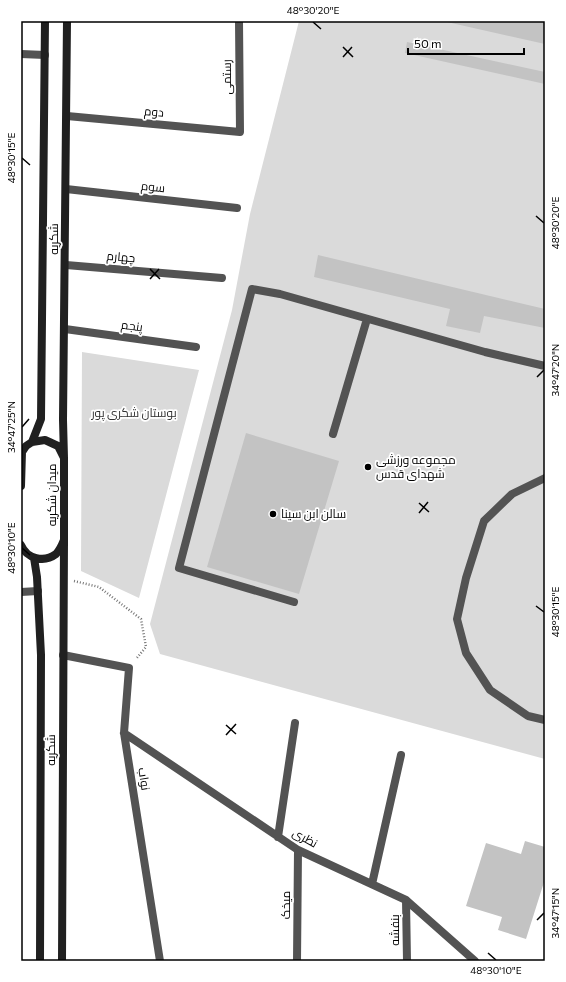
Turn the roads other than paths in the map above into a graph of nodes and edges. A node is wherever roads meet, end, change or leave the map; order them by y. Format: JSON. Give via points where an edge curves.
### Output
{"nodes":[{"id":1,"x":45,"y":21,"type":"edge"},
{"id":2,"x":67,"y":21,"type":"edge"},
{"id":3,"x":239,"y":21,"type":"edge"},
{"id":4,"x":21,"y":54,"type":"edge"},
{"id":5,"x":45,"y":55,"type":"junction"},
{"id":6,"x":67,"y":116,"type":"junction"},
{"id":7,"x":240,"y":132,"type":"joint"},
{"id":8,"x":66,"y":189,"type":"junction"},
{"id":9,"x":237,"y":208,"type":"dead end"},
{"id":10,"x":66,"y":265,"type":"junction"},
{"id":11,"x":222,"y":278,"type":"dead end"},
{"id":12,"x":366,"y":319,"type":"junction"},
{"id":13,"x":65,"y":329,"type":"junction"},
{"id":14,"x":196,"y":347,"type":"dead end"},
{"id":15,"x":545,"y":366,"type":"edge"},
{"id":16,"x":333,"y":434,"type":"dead end"},
{"id":17,"x":32,"y":442,"type":"junction"},
{"id":18,"x":22,"y":452,"type":"edge"},
{"id":19,"x":64,"y":458,"type":"junction"},
{"id":20,"x":545,"y":478,"type":"edge"},
{"id":21,"x":21,"y":486,"type":"edge"},
{"id":22,"x":64,"y":540,"type":"junction"},
{"id":23,"x":21,"y":547,"type":"edge"},
{"id":24,"x":34,"y":558,"type":"junction"},
{"id":25,"x":38,"y":591,"type":"junction"},
{"id":26,"x":21,"y":592,"type":"edge"},
{"id":27,"x":294,"y":602,"type":"dead end"},
{"id":28,"x":63,"y":655,"type":"junction"},
{"id":29,"x":545,"y":720,"type":"edge"},
{"id":30,"x":295,"y":723,"type":"dead end"},
{"id":31,"x":124,"y":733,"type":"junction"},
{"id":32,"x":401,"y":755,"type":"dead end"},
{"id":33,"x":278,"y":836,"type":"junction"},
{"id":34,"x":298,"y":850,"type":"junction"},
{"id":35,"x":372,"y":884,"type":"junction"},
{"id":36,"x":406,"y":900,"type":"junction"},
{"id":37,"x":40,"y":961,"type":"edge"},
{"id":38,"x":62,"y":961,"type":"edge"},
{"id":39,"x":160,"y":961,"type":"edge"},
{"id":40,"x":298,"y":961,"type":"edge"},
{"id":41,"x":407,"y":961,"type":"edge"},
{"id":42,"x":475,"y":961,"type":"edge"}],
"edges":[{"from":1,"to":5,"type":"main road","name":"شکریه"},
{"from":2,"to":6,"type":"main road","name":"شکریه"},
{"from":3,"to":7,"type":"street","name":"رستمی"},
{"from":4,"to":5,"type":"street"},
{"from":5,"to":17,"type":"main road","name":"شکریه","via":[[41,419]]},
{"from":6,"to":7,"type":"street","name":"دوم"},
{"from":6,"to":8,"type":"main road","name":"شکریه"},
{"from":8,"to":9,"type":"street","name":"سوم"},
{"from":8,"to":10,"type":"main road","name":"شکریه"},
{"from":10,"to":11,"type":"street","name":"چهارم"},
{"from":10,"to":13,"type":"main road","name":"شکریه"},
{"from":12,"to":15,"type":"street"},
{"from":12,"to":16,"type":"street"},
{"from":12,"to":27,"type":"street","via":[[280,294],[252,289],[179,568]]},
{"from":13,"to":14,"type":"street","name":"پنجم"},
{"from":13,"to":19,"type":"main road","name":"شکریه"},
{"from":17,"to":18,"type":"main road"},
{"from":17,"to":19,"type":"main road","name":"میدان شکریه","via":[[52,442],[58,446]]},
{"from":18,"to":21,"type":"main road"},
{"from":19,"to":22,"type":"main road","name":"میدان شکریه"},
{"from":20,"to":29,"type":"street","via":[[512,494],[484,521],[466,578],[457,620],[466,652],[490,690],[528,716]]},
{"from":22,"to":24,"type":"main road","name":"میدان شکریه","via":[[61,547],[50,557]]},
{"from":22,"to":28,"type":"main road","name":"شکریه"},
{"from":23,"to":24,"type":"main road"},
{"from":24,"to":25,"type":"main road","name":"شکریه"},
{"from":25,"to":26,"type":"street"},
{"from":25,"to":37,"type":"main road","name":"شکریه","via":[[41,655]]},
{"from":28,"to":31,"type":"street","name":"نواب","via":[[129,668]]},
{"from":28,"to":38,"type":"main road","name":"شکریه"},
{"from":30,"to":33,"type":"street"},
{"from":31,"to":33,"type":"street","name":"نظری"},
{"from":31,"to":39,"type":"street","name":"نواب"},
{"from":32,"to":35,"type":"street"},
{"from":33,"to":34,"type":"street","name":"نظری"},
{"from":34,"to":35,"type":"street","name":"نظری"},
{"from":34,"to":40,"type":"street","name":"میخک"},
{"from":35,"to":36,"type":"street","name":"نظری"},
{"from":36,"to":41,"type":"street","name":"بنفشه"},
{"from":36,"to":42,"type":"street","name":"نظری"}]}
